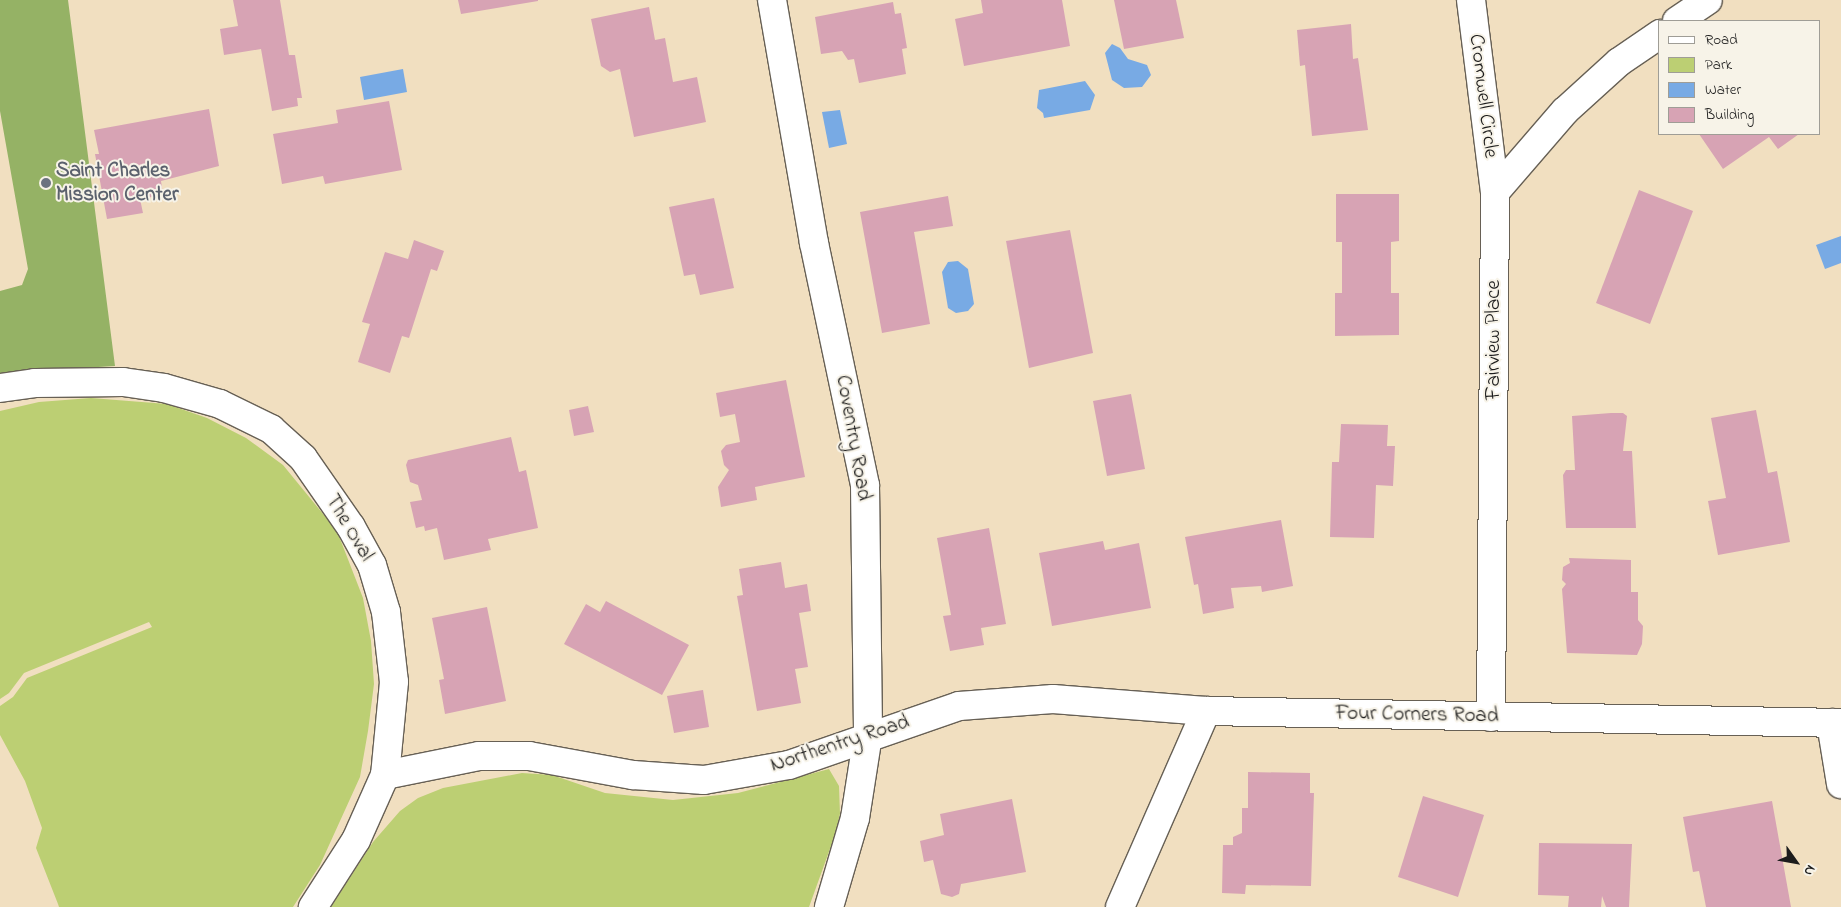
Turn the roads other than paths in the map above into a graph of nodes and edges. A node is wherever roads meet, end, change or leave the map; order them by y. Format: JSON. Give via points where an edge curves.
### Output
{"nodes":[{"id":1,"x":772,"y":0,"type":"edge"},
{"id":2,"x":1471,"y":0,"type":"edge"},
{"id":3,"x":1708,"y":0,"type":"edge"},
{"id":4,"x":1678,"y":20,"type":"edge"},
{"id":5,"x":1658,"y":35,"type":"edge"},
{"id":6,"x":1495,"y":192,"type":"junction"},
{"id":7,"x":0,"y":388,"type":"edge"},
{"id":8,"x":1206,"y":711,"type":"junction"},
{"id":9,"x":1491,"y":717,"type":"junction"},
{"id":10,"x":1836,"y":723,"type":"edge"},
{"id":11,"x":868,"y":735,"type":"junction"},
{"id":12,"x":386,"y":775,"type":"junction"},
{"id":13,"x":1841,"y":784,"type":"edge"},
{"id":14,"x":313,"y":907,"type":"edge"},
{"id":15,"x":829,"y":907,"type":"edge"},
{"id":16,"x":1120,"y":907,"type":"edge"}],
"edges":[{"from":1,"to":11,"type":"street","name":"Coventry Road","via":[[814,243],[865,485]]},
{"from":2,"to":6,"type":"street","name":"Cromwell Circle"},
{"from":3,"to":4,"type":"street"},
{"from":5,"to":6,"type":"street","via":[[1618,62],[1565,111]]},
{"from":6,"to":9,"type":"street","name":"Fairview Place"},
{"from":7,"to":12,"type":"street","name":"The Oval","via":[[35,383],[123,382],[164,388],[220,404],[270,429],[303,458],[320,479],[372,565],[386,612],[394,682]]},
{"from":8,"to":9,"type":"street","name":"Four Corners Road"},
{"from":8,"to":11,"type":"street","name":"Northentry Road","via":[[1053,699],[978,704],[959,706]]},
{"from":8,"to":16,"type":"street"},
{"from":9,"to":10,"type":"street","name":"Four Corners Road"},
{"from":10,"to":13,"type":"street"},
{"from":11,"to":12,"type":"street","name":"Northentry Road","via":[[789,765],[704,780],[633,776],[528,756],[479,756]]},
{"from":11,"to":15,"type":"street","name":"Coventry Road","via":[[855,818]]},
{"from":12,"to":14,"type":"street","name":"The Oval","via":[[356,840]]}]}
